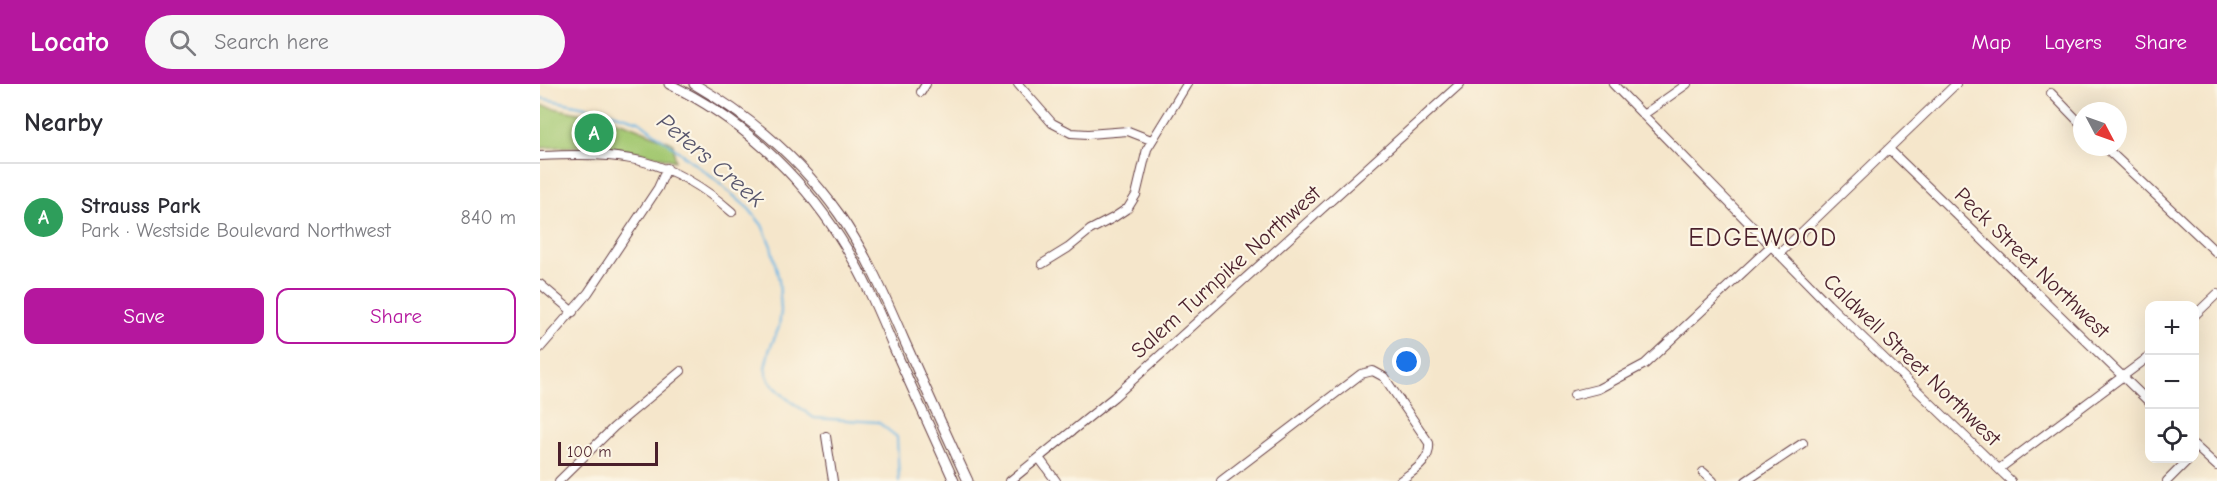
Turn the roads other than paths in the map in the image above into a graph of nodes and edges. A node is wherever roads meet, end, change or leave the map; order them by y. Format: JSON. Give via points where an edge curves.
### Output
{"nodes":[{"id":1,"x":669,"y":84,"type":"edge"},
{"id":2,"x":694,"y":84,"type":"edge"},
{"id":3,"x":1018,"y":84,"type":"edge"},
{"id":4,"x":1188,"y":84,"type":"edge"},
{"id":5,"x":1460,"y":84,"type":"edge"},
{"id":6,"x":1612,"y":84,"type":"edge"},
{"id":7,"x":1687,"y":84,"type":"edge"},
{"id":8,"x":1956,"y":84,"type":"edge"},
{"id":9,"x":2051,"y":93,"type":"dead end"},
{"id":10,"x":1643,"y":116,"type":"junction"},
{"id":11,"x":2073,"y":116,"type":"edge"},
{"id":12,"x":1152,"y":140,"type":"junction"},
{"id":13,"x":1889,"y":149,"type":"junction"},
{"id":14,"x":540,"y":156,"type":"edge"},
{"id":15,"x":2115,"y":156,"type":"edge"},
{"id":16,"x":667,"y":168,"type":"junction"},
{"id":17,"x":732,"y":212,"type":"dead end"},
{"id":18,"x":1771,"y":246,"type":"junction"},
{"id":19,"x":2217,"y":253,"type":"edge"},
{"id":20,"x":1779,"y":254,"type":"junction"},
{"id":21,"x":1042,"y":264,"type":"dead end"},
{"id":22,"x":540,"y":284,"type":"edge"},
{"id":23,"x":2217,"y":294,"type":"edge"},
{"id":24,"x":2199,"y":311,"type":"edge"},
{"id":25,"x":573,"y":312,"type":"junction"},
{"id":26,"x":540,"y":348,"type":"edge"},
{"id":27,"x":2145,"y":360,"type":"edge"},
{"id":28,"x":681,"y":371,"type":"dead end"},
{"id":29,"x":2122,"y":377,"type":"junction"},
{"id":30,"x":1574,"y":394,"type":"dead end"},
{"id":31,"x":2145,"y":398,"type":"edge"},
{"id":32,"x":826,"y":435,"type":"dead end"},
{"id":33,"x":1803,"y":443,"type":"dead end"},
{"id":34,"x":2199,"y":452,"type":"edge"},
{"id":35,"x":1039,"y":458,"type":"junction"},
{"id":36,"x":2186,"y":463,"type":"edge"},
{"id":37,"x":2217,"y":466,"type":"edge"},
{"id":38,"x":1998,"y":469,"type":"junction"},
{"id":39,"x":1703,"y":472,"type":"dead end"},
{"id":40,"x":560,"y":481,"type":"edge"},
{"id":41,"x":833,"y":481,"type":"edge"},
{"id":42,"x":954,"y":481,"type":"edge"},
{"id":43,"x":968,"y":481,"type":"edge"},
{"id":44,"x":1010,"y":481,"type":"edge"},
{"id":45,"x":1056,"y":481,"type":"edge"},
{"id":46,"x":1221,"y":481,"type":"edge"},
{"id":47,"x":1400,"y":481,"type":"edge"},
{"id":48,"x":1713,"y":481,"type":"edge"},
{"id":49,"x":1746,"y":481,"type":"edge"},
{"id":50,"x":2011,"y":481,"type":"edge"},
{"id":51,"x":2167,"y":481,"type":"edge"}],
"edges":[{"from":1,"to":42,"type":"main road","via":[[753,139],[795,179],[824,215],[858,269]]},
{"from":2,"to":43,"type":"main road","via":[[729,105],[770,138],[807,174],[838,213],[876,277]]},
{"from":3,"to":12,"type":"street","via":[[1052,123],[1071,133],[1128,131]]},
{"from":4,"to":12,"type":"street"},
{"from":5,"to":35,"type":"street","name":"Salem Turnpike Northwest","via":[[1114,397]]},
{"from":6,"to":10,"type":"street","name":"Caldwell Street Northwest"},
{"from":7,"to":10,"type":"street"},
{"from":8,"to":13,"type":"street"},
{"from":9,"to":11,"type":"street"},
{"from":10,"to":18,"type":"street","name":"Caldwell Street Northwest"},
{"from":12,"to":21,"type":"street","via":[[1143,159],[1136,195],[1128,208]]},
{"from":13,"to":20,"type":"street"},
{"from":13,"to":29,"type":"street","name":"Peck Street Northwest"},
{"from":14,"to":16,"type":"street","via":[[616,156]]},
{"from":15,"to":19,"type":"street"},
{"from":16,"to":17,"type":"street","via":[[704,189]]},
{"from":16,"to":25,"type":"street","via":[[658,188]]},
{"from":18,"to":20,"type":"street","name":"Caldwell Street Northwest"},
{"from":18,"to":30,"type":"street","via":[[1645,364],[1598,389]]},
{"from":20,"to":38,"type":"street","name":"Caldwell Street Northwest"},
{"from":22,"to":25,"type":"street"},
{"from":23,"to":24,"type":"street"},
{"from":25,"to":26,"type":"street"},
{"from":27,"to":29,"type":"street"},
{"from":28,"to":40,"type":"street","via":[[614,427]]},
{"from":29,"to":31,"type":"street","name":"Peck Street Northwest"},
{"from":29,"to":38,"type":"street"},
{"from":32,"to":41,"type":"street"},
{"from":33,"to":49,"type":"street"},
{"from":34,"to":37,"type":"street"},
{"from":35,"to":44,"type":"street","name":"Salem Turnpike Northwest"},
{"from":35,"to":45,"type":"street"},
{"from":36,"to":51,"type":"street"},
{"from":38,"to":50,"type":"street","name":"Caldwell Street Northwest"},
{"from":39,"to":48,"type":"street"},
{"from":46,"to":47,"type":"street","via":[[1361,374],[1373,371],[1381,374],[1429,443],[1425,460]]}]}
